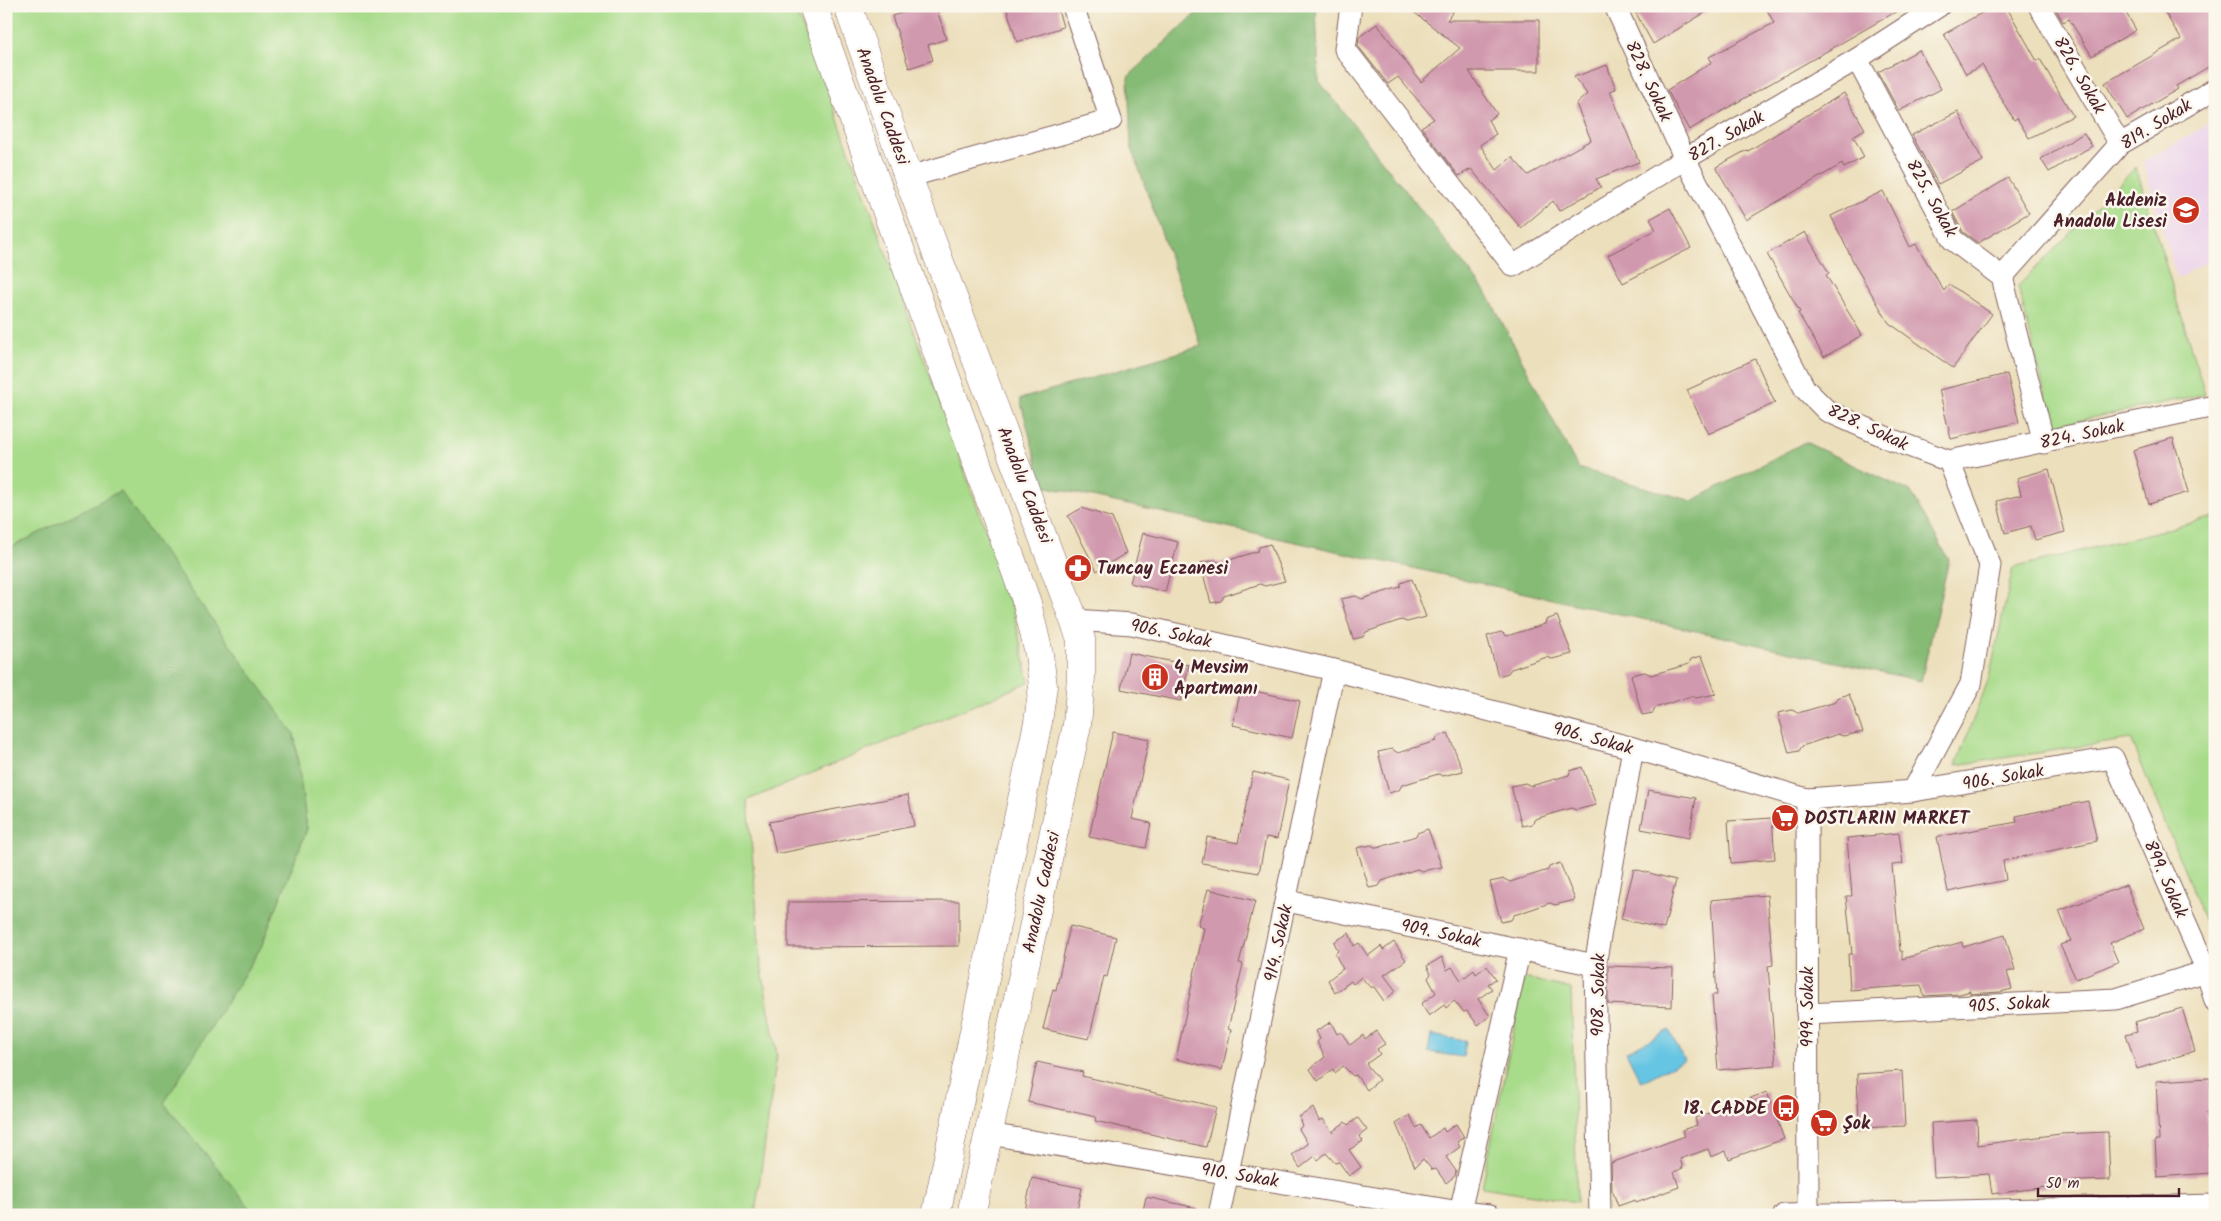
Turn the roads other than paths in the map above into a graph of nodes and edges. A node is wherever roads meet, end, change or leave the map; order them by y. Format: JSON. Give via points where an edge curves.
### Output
{"nodes":[{"id":1,"x":813,"y":6,"type":"edge"},
{"id":2,"x":848,"y":6,"type":"edge"},
{"id":3,"x":1073,"y":6,"type":"edge"},
{"id":4,"x":1351,"y":6,"type":"edge"},
{"id":5,"x":1615,"y":6,"type":"edge"},
{"id":6,"x":1939,"y":6,"type":"edge"},
{"id":7,"x":2039,"y":6,"type":"edge"},
{"id":8,"x":1857,"y":59,"type":"junction"},
{"id":9,"x":2215,"y":89,"type":"edge"},
{"id":10,"x":2120,"y":144,"type":"junction"},
{"id":11,"x":1685,"y":159,"type":"junction"},
{"id":12,"x":908,"y":177,"type":"junction"},
{"id":13,"x":2002,"y":277,"type":"junction"},
{"id":14,"x":2215,"y":406,"type":"edge"},
{"id":15,"x":2044,"y":443,"type":"junction"},
{"id":16,"x":1948,"y":461,"type":"junction"},
{"id":17,"x":1075,"y":620,"type":"junction"},
{"id":18,"x":1334,"y":670,"type":"junction"},
{"id":19,"x":1633,"y":748,"type":"junction"},
{"id":20,"x":2113,"y":758,"type":"joint"},
{"id":21,"x":1913,"y":791,"type":"junction"},
{"id":22,"x":1807,"y":799,"type":"junction"},
{"id":23,"x":1286,"y":902,"type":"junction"},
{"id":24,"x":1520,"y":949,"type":"junction"},
{"id":25,"x":1595,"y":965,"type":"junction"},
{"id":26,"x":2207,"y":971,"type":"junction"},
{"id":27,"x":2215,"y":1001,"type":"edge"},
{"id":28,"x":1807,"y":1014,"type":"junction"},
{"id":29,"x":989,"y":1134,"type":"junction"},
{"id":30,"x":1229,"y":1173,"type":"junction"},
{"id":31,"x":2215,"y":1205,"type":"edge"},
{"id":32,"x":1460,"y":1212,"type":"junction"},
{"id":33,"x":2052,"y":1212,"type":"edge"},
{"id":34,"x":1808,"y":1214,"type":"edge"},
{"id":35,"x":936,"y":1215,"type":"edge"},
{"id":36,"x":971,"y":1215,"type":"edge"},
{"id":37,"x":1219,"y":1215,"type":"edge"},
{"id":38,"x":1490,"y":1215,"type":"edge"},
{"id":39,"x":1600,"y":1215,"type":"edge"},
{"id":40,"x":1784,"y":1215,"type":"edge"}],
"edges":[{"from":1,"to":35,"type":"main road","name":"Anadolu Caddesi","via":[[1027,603],[1043,686]]},
{"from":2,"to":12,"type":"main road","name":"Anadolu Caddesi"},
{"from":3,"to":12,"type":"street","via":[[1111,120]]},
{"from":4,"to":11,"type":"street","name":"827. Sokak","via":[[1345,48],[1513,266]]},
{"from":5,"to":11,"type":"street","name":"828. Sokak"},
{"from":6,"to":8,"type":"street","name":"827. Sokak"},
{"from":7,"to":10,"type":"street","name":"826. Sokak"},
{"from":8,"to":11,"type":"street","name":"827. Sokak"},
{"from":8,"to":13,"type":"street","name":"825. Sokak","via":[[1953,240]]},
{"from":9,"to":10,"type":"street","name":"819. Sokak"},
{"from":10,"to":13,"type":"street","name":"819. Sokak"},
{"from":11,"to":16,"type":"street","name":"828. Sokak","via":[[1805,389],[1827,411]]},
{"from":12,"to":17,"type":"main road","name":"Anadolu Caddesi"},
{"from":13,"to":15,"type":"street"},
{"from":14,"to":15,"type":"street","name":"824. Sokak"},
{"from":15,"to":16,"type":"street","name":"824. Sokak"},
{"from":16,"to":21,"type":"street","via":[[1990,565],[1970,684]]},
{"from":17,"to":18,"type":"street","name":"906. Sokak","via":[[1132,624]]},
{"from":17,"to":29,"type":"main road","name":"Anadolu Caddesi","via":[[1081,639],[1077,725]]},
{"from":18,"to":19,"type":"street","name":"906. Sokak"},
{"from":18,"to":23,"type":"street","name":"914. Sokak"},
{"from":19,"to":22,"type":"street","name":"906. Sokak"},
{"from":19,"to":25,"type":"street","name":"908. Sokak"},
{"from":20,"to":21,"type":"street","name":"906. Sokak"},
{"from":20,"to":26,"type":"street","name":"899. Sokak"},
{"from":21,"to":22,"type":"street","name":"906. Sokak"},
{"from":22,"to":28,"type":"street","name":"999. Sokak"},
{"from":23,"to":24,"type":"street","name":"909. Sokak"},
{"from":23,"to":30,"type":"street","name":"914. Sokak"},
{"from":24,"to":25,"type":"street","name":"909. Sokak"},
{"from":24,"to":32,"type":"street"},
{"from":25,"to":39,"type":"street","name":"908. Sokak"},
{"from":26,"to":27,"type":"street","name":"899. Sokak"},
{"from":26,"to":28,"type":"street","name":"905. Sokak","via":[[2116,999]]},
{"from":28,"to":34,"type":"street","name":"999. Sokak"},
{"from":29,"to":30,"type":"street","name":"910. Sokak"},
{"from":29,"to":36,"type":"main road","name":"Anadolu Caddesi"},
{"from":30,"to":32,"type":"street","name":"910. Sokak"},
{"from":30,"to":37,"type":"street","name":"914. Sokak"},
{"from":31,"to":33,"type":"street"},
{"from":32,"to":38,"type":"street","name":"910. Sokak"},
{"from":33,"to":34,"type":"street"},
{"from":34,"to":40,"type":"street"}]}
